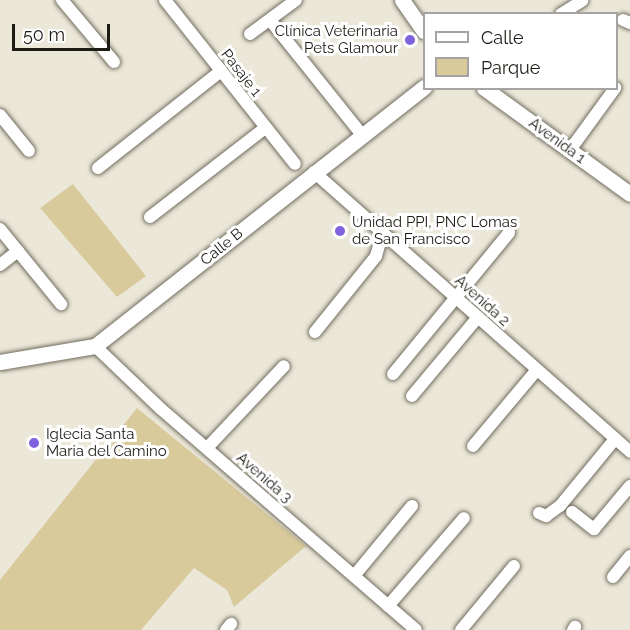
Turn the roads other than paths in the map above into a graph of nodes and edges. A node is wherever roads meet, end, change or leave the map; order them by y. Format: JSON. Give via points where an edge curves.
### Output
{"nodes":[{"id":1,"x":62,"y":0,"type":"edge"},
{"id":2,"x":165,"y":0,"type":"edge"},
{"id":3,"x":296,"y":0,"type":"edge"},
{"id":4,"x":402,"y":0,"type":"edge"},
{"id":5,"x":582,"y":1,"type":"edge"},
{"id":6,"x":564,"y":12,"type":"edge"},
{"id":7,"x":270,"y":20,"type":"junction"},
{"id":8,"x":423,"y":30,"type":"edge"},
{"id":9,"x":250,"y":34,"type":"dead end"},
{"id":10,"x":114,"y":62,"type":"dead end"},
{"id":11,"x":221,"y":71,"type":"junction"},
{"id":12,"x":423,"y":88,"type":"edge"},
{"id":13,"x":614,"y":90,"type":"edge"},
{"id":14,"x":504,"y":94,"type":"edge"},
{"id":15,"x":0,"y":115,"type":"edge"},
{"id":16,"x":265,"y":128,"type":"junction"},
{"id":17,"x":362,"y":135,"type":"junction"},
{"id":18,"x":570,"y":150,"type":"junction"},
{"id":19,"x":29,"y":151,"type":"dead end"},
{"id":20,"x":295,"y":164,"type":"dead end"},
{"id":21,"x":98,"y":168,"type":"dead end"},
{"id":22,"x":314,"y":172,"type":"junction"},
{"id":23,"x":630,"y":194,"type":"edge"},
{"id":24,"x":150,"y":217,"type":"dead end"},
{"id":25,"x":0,"y":229,"type":"edge"},
{"id":26,"x":383,"y":232,"type":"junction"},
{"id":27,"x":509,"y":232,"type":"dead end"},
{"id":28,"x":18,"y":251,"type":"junction"},
{"id":29,"x":0,"y":265,"type":"edge"},
{"id":30,"x":456,"y":297,"type":"junction"},
{"id":31,"x":61,"y":304,"type":"dead end"},
{"id":32,"x":478,"y":317,"type":"junction"},
{"id":33,"x":315,"y":332,"type":"dead end"},
{"id":34,"x":95,"y":346,"type":"junction"},
{"id":35,"x":0,"y":362,"type":"edge"},
{"id":36,"x":284,"y":366,"type":"dead end"},
{"id":37,"x":536,"y":371,"type":"junction"},
{"id":38,"x":393,"y":374,"type":"dead end"},
{"id":39,"x":412,"y":396,"type":"dead end"},
{"id":40,"x":615,"y":439,"type":"junction"},
{"id":41,"x":473,"y":446,"type":"dead end"},
{"id":42,"x":207,"y":448,"type":"junction"},
{"id":43,"x":630,"y":452,"type":"edge"},
{"id":44,"x":630,"y":486,"type":"edge"},
{"id":45,"x":412,"y":506,"type":"dead end"},
{"id":46,"x":572,"y":512,"type":"dead end"},
{"id":47,"x":539,"y":513,"type":"dead end"},
{"id":48,"x":464,"y":518,"type":"dead end"},
{"id":49,"x":630,"y":556,"type":"edge"},
{"id":50,"x":514,"y":566,"type":"dead end"},
{"id":51,"x":354,"y":576,"type":"junction"},
{"id":52,"x":613,"y":577,"type":"dead end"},
{"id":53,"x":388,"y":606,"type":"junction"},
{"id":54,"x":416,"y":630,"type":"edge"},
{"id":55,"x":461,"y":630,"type":"edge"}],
"edges":[{"from":1,"to":10,"type":"street"},
{"from":2,"to":11,"type":"street","name":"Pasaje 1"},
{"from":3,"to":7,"type":"street"},
{"from":4,"to":8,"type":"street"},
{"from":5,"to":6,"type":"street"},
{"from":7,"to":9,"type":"street"},
{"from":7,"to":17,"type":"street"},
{"from":11,"to":16,"type":"street","name":"Pasaje 1"},
{"from":11,"to":21,"type":"street"},
{"from":12,"to":17,"type":"street","name":"Calle B"},
{"from":13,"to":18,"type":"street"},
{"from":14,"to":18,"type":"street","name":"Avenida 1"},
{"from":15,"to":19,"type":"street"},
{"from":16,"to":20,"type":"street","name":"Pasaje 1"},
{"from":16,"to":24,"type":"street"},
{"from":17,"to":22,"type":"street","name":"Calle B"},
{"from":18,"to":23,"type":"street","name":"Avenida 1"},
{"from":22,"to":26,"type":"street","name":"Avenida 2"},
{"from":22,"to":34,"type":"street","name":"Calle B"},
{"from":25,"to":28,"type":"street"},
{"from":26,"to":30,"type":"street","name":"Avenida 2"},
{"from":26,"to":33,"type":"street","via":[[376,256]]},
{"from":27,"to":30,"type":"street"},
{"from":28,"to":29,"type":"street"},
{"from":28,"to":31,"type":"street"},
{"from":30,"to":32,"type":"street","name":"Avenida 2"},
{"from":30,"to":38,"type":"street"},
{"from":32,"to":37,"type":"street","name":"Avenida 2"},
{"from":32,"to":39,"type":"street"},
{"from":34,"to":35,"type":"street","name":"Calle B"},
{"from":34,"to":42,"type":"street","name":"Avenida 3"},
{"from":36,"to":42,"type":"street"},
{"from":37,"to":40,"type":"street","name":"Avenida 2"},
{"from":37,"to":41,"type":"street"},
{"from":40,"to":43,"type":"street","name":"Avenida 2"},
{"from":40,"to":47,"type":"street","via":[[560,506],[546,516]]},
{"from":42,"to":51,"type":"street","name":"Avenida 3"},
{"from":44,"to":46,"type":"street","via":[[594,529]]},
{"from":45,"to":51,"type":"street"},
{"from":48,"to":53,"type":"street"},
{"from":49,"to":52,"type":"street"},
{"from":50,"to":55,"type":"street"},
{"from":51,"to":53,"type":"street","name":"Avenida 3"},
{"from":53,"to":54,"type":"street","name":"Avenida 3"}]}
